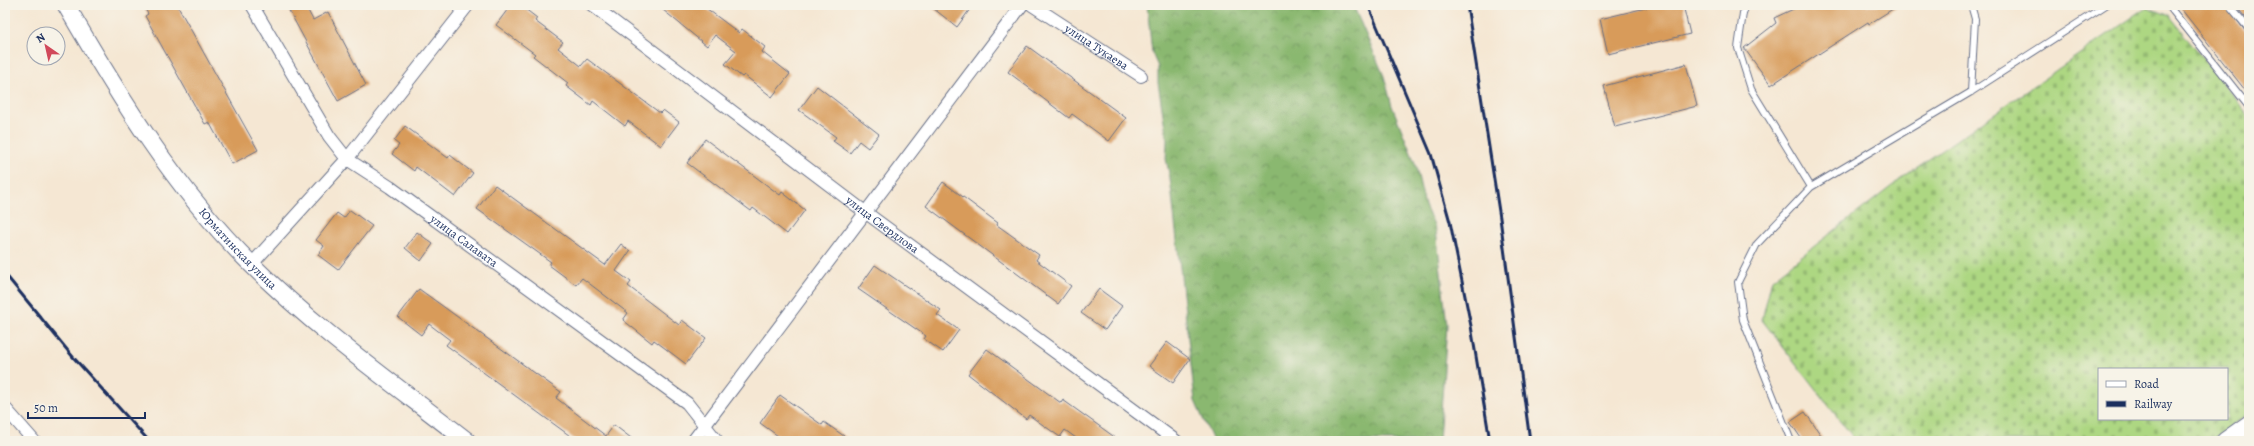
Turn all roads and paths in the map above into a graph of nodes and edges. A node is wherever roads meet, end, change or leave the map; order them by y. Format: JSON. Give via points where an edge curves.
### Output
{"nodes":[{"id":1,"x":66,"y":5,"type":"edge"},
{"id":2,"x":252,"y":5,"type":"edge"},
{"id":3,"x":468,"y":5,"type":"edge"},
{"id":4,"x":592,"y":5,"type":"edge"},
{"id":5,"x":1022,"y":5,"type":"edge"},
{"id":6,"x":1032,"y":5,"type":"edge"},
{"id":7,"x":1746,"y":5,"type":"edge"},
{"id":8,"x":1971,"y":5,"type":"edge"},
{"id":9,"x":2106,"y":5,"type":"edge"},
{"id":10,"x":2168,"y":5,"type":"edge"},
{"id":11,"x":2229,"y":5,"type":"edge"},
{"id":12,"x":2249,"y":29,"type":"edge"},
{"id":13,"x":1141,"y":76,"type":"dead end"},
{"id":14,"x":1972,"y":92,"type":"junction"},
{"id":15,"x":2249,"y":107,"type":"edge"},
{"id":16,"x":347,"y":159,"type":"junction"},
{"id":17,"x":1811,"y":187,"type":"junction"},
{"id":18,"x":865,"y":212,"type":"junction"},
{"id":19,"x":251,"y":265,"type":"junction"},
{"id":20,"x":5,"y":408,"type":"edge"},
{"id":21,"x":2249,"y":424,"type":"edge"},
{"id":22,"x":704,"y":427,"type":"junction"},
{"id":23,"x":34,"y":441,"type":"edge"},
{"id":24,"x":467,"y":441,"type":"edge"},
{"id":25,"x":693,"y":441,"type":"edge"},
{"id":26,"x":717,"y":441,"type":"edge"},
{"id":27,"x":1176,"y":441,"type":"edge"},
{"id":28,"x":1791,"y":441,"type":"edge"},
{"id":29,"x":2224,"y":441,"type":"edge"}],
"edges":[{"from":1,"to":19,"type":"main road","name":"Юрматинская улица","via":[[158,153],[203,212]]},
{"from":2,"to":16,"type":"street","name":"улица Салавата","via":[[328,136]]},
{"from":3,"to":16,"type":"street"},
{"from":4,"to":18,"type":"street","name":"улица Свердлова"},
{"from":5,"to":18,"type":"street"},
{"from":6,"to":13,"type":"street","name":"улица Тукаева"},
{"from":7,"to":17,"type":"lane","via":[[1738,48],[1751,89]]},
{"from":8,"to":14,"type":"lane","via":[[1975,19]]},
{"from":9,"to":14,"type":"lane"},
{"from":10,"to":15,"type":"lane"},
{"from":11,"to":12,"type":"lane"},
{"from":14,"to":17,"type":"lane"},
{"from":16,"to":19,"type":"street"},
{"from":16,"to":22,"type":"street","name":"улица Салавата","via":[[390,187],[687,403]]},
{"from":17,"to":28,"type":"lane","via":[[1757,244],[1738,282],[1743,320]]},
{"from":18,"to":22,"type":"street"},
{"from":18,"to":27,"type":"street","name":"улица Свердлова"},
{"from":19,"to":24,"type":"main road","name":"Юрматинская улица","via":[[303,312]]},
{"from":20,"to":23,"type":"street"},
{"from":21,"to":29,"type":"main road"},
{"from":22,"to":25,"type":"street"},
{"from":22,"to":26,"type":"street","name":"улица Салавата"}]}
